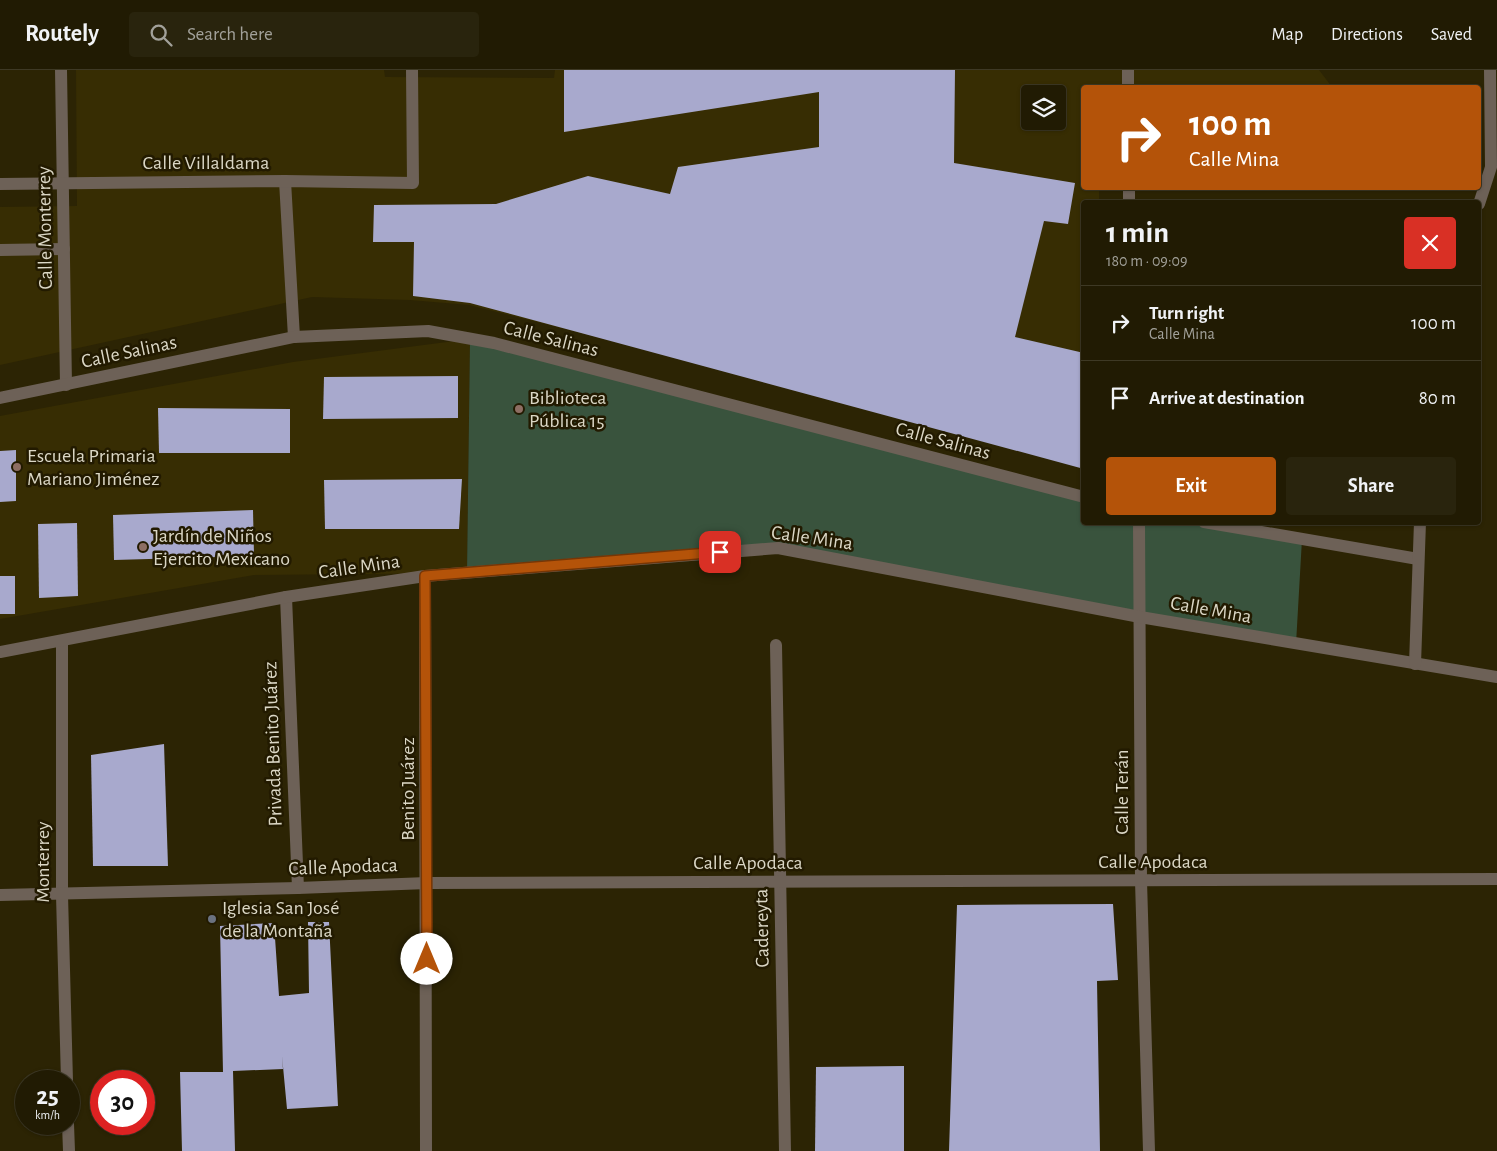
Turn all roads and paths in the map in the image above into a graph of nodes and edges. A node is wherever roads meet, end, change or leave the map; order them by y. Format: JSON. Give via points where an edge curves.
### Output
{"nodes":[{"id":1,"x":61,"y":70,"type":"edge"},
{"id":2,"x":412,"y":70,"type":"edge"},
{"id":3,"x":1128,"y":70,"type":"edge"},
{"id":4,"x":1490,"y":70,"type":"edge"},
{"id":5,"x":1128,"y":85,"type":"edge"},
{"id":6,"x":1489,"y":167,"type":"edge"},
{"id":7,"x":285,"y":181,"type":"junction"},
{"id":8,"x":63,"y":182,"type":"junction"},
{"id":9,"x":0,"y":184,"type":"edge"},
{"id":10,"x":1480,"y":200,"type":"edge"},
{"id":11,"x":64,"y":249,"type":"junction"},
{"id":12,"x":0,"y":250,"type":"edge"},
{"id":13,"x":294,"y":336,"type":"junction"},
{"id":14,"x":66,"y":385,"type":"junction"},
{"id":15,"x":0,"y":398,"type":"edge"},
{"id":16,"x":1081,"y":496,"type":"edge"},
{"id":17,"x":1139,"y":525,"type":"edge"},
{"id":18,"x":1221,"y":525,"type":"edge"},
{"id":19,"x":1420,"y":525,"type":"edge"},
{"id":20,"x":1418,"y":559,"type":"junction"},
{"id":21,"x":425,"y":576,"type":"junction"},
{"id":22,"x":286,"y":597,"type":"junction"},
{"id":23,"x":1140,"y":617,"type":"junction"},
{"id":24,"x":62,"y":642,"type":"junction"},
{"id":25,"x":776,"y":645,"type":"dead end"},
{"id":26,"x":0,"y":652,"type":"edge"},
{"id":27,"x":1415,"y":664,"type":"junction"},
{"id":28,"x":1497,"y":677,"type":"edge"},
{"id":29,"x":1497,"y":878,"type":"edge"},
{"id":30,"x":1141,"y":881,"type":"junction"},
{"id":31,"x":780,"y":882,"type":"junction"},
{"id":32,"x":427,"y":883,"type":"junction"},
{"id":33,"x":298,"y":888,"type":"junction"},
{"id":34,"x":0,"y":895,"type":"edge"},
{"id":35,"x":62,"y":895,"type":"junction"},
{"id":36,"x":67,"y":1070,"type":"edge"},
{"id":37,"x":68,"y":1135,"type":"edge"},
{"id":38,"x":69,"y":1151,"type":"edge"},
{"id":39,"x":426,"y":1151,"type":"edge"},
{"id":40,"x":785,"y":1151,"type":"edge"},
{"id":41,"x":1150,"y":1151,"type":"edge"}],
"edges":[{"from":1,"to":8,"type":"street","name":"Calle Monterrey"},
{"from":2,"to":7,"type":"street","name":"Calle Villaldama","via":[[413,183]]},
{"from":3,"to":5,"type":"street"},
{"from":4,"to":6,"type":"street"},
{"from":6,"to":10,"type":"street"},
{"from":7,"to":8,"type":"street","name":"Calle Villaldama"},
{"from":7,"to":13,"type":"street"},
{"from":8,"to":9,"type":"street","name":"Calle Villaldama"},
{"from":8,"to":11,"type":"street","name":"Calle Monterrey"},
{"from":11,"to":12,"type":"street"},
{"from":11,"to":14,"type":"street","name":"Calle Monterrey"},
{"from":13,"to":14,"type":"street","name":"Calle Salinas"},
{"from":13,"to":16,"type":"street","name":"Calle Salinas","via":[[428,331],[494,343]]},
{"from":14,"to":15,"type":"street","name":"Calle Salinas"},
{"from":17,"to":23,"type":"street","name":"Calle Terán"},
{"from":18,"to":20,"type":"street"},
{"from":19,"to":20,"type":"street"},
{"from":20,"to":27,"type":"street"},
{"from":21,"to":22,"type":"street","name":"Calle Mina"},
{"from":21,"to":23,"type":"street","name":"Calle Mina","via":[[778,548]]},
{"from":21,"to":32,"type":"street","name":"Benito Juárez"},
{"from":22,"to":24,"type":"street","name":"Calle Mina"},
{"from":22,"to":33,"type":"street","name":"Privada Benito Juárez"},
{"from":23,"to":27,"type":"street","name":"Calle Mina"},
{"from":23,"to":30,"type":"street","name":"Calle Terán"},
{"from":24,"to":26,"type":"street","name":"Calle Mina"},
{"from":24,"to":35,"type":"street","name":"Monterrey"},
{"from":25,"to":31,"type":"street","name":"Cadereyta"},
{"from":27,"to":28,"type":"street","name":"Calle Mina"},
{"from":29,"to":30,"type":"street","name":"Calle Apodaca"},
{"from":30,"to":31,"type":"street","name":"Calle Apodaca"},
{"from":30,"to":41,"type":"street","name":"Calle Terán"},
{"from":31,"to":32,"type":"street","name":"Calle Apodaca"},
{"from":31,"to":40,"type":"street","name":"Cadereyta"},
{"from":32,"to":33,"type":"street","name":"Calle Apodaca"},
{"from":32,"to":39,"type":"street","name":"Benito Juárez"},
{"from":33,"to":35,"type":"street","name":"Calle Apodaca"},
{"from":34,"to":35,"type":"street","name":"Calle Apodaca"},
{"from":35,"to":36,"type":"street","name":"Monterrey"},
{"from":37,"to":38,"type":"street"}]}
